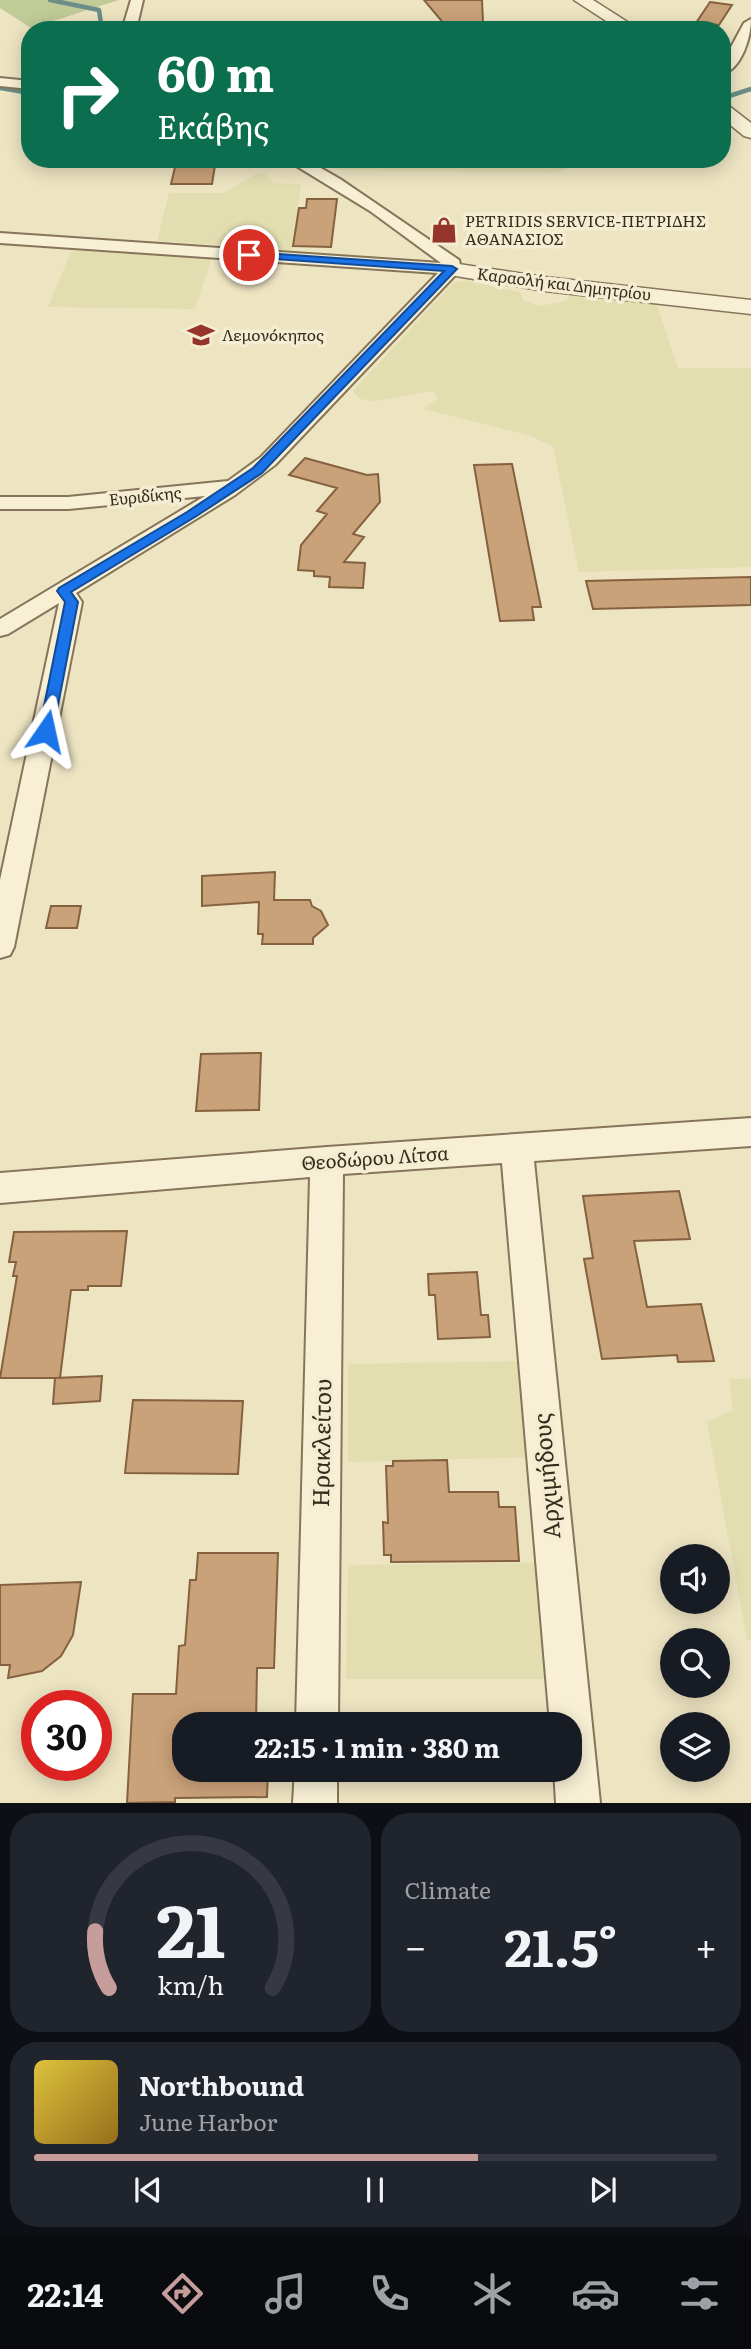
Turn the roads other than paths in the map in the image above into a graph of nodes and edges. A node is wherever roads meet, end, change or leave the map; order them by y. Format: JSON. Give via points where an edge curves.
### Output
{"nodes":[{"id":1,"x":137,"y":0,"type":"edge"},
{"id":2,"x":582,"y":0,"type":"edge"},
{"id":3,"x":131,"y":21,"type":"edge"},
{"id":4,"x":617,"y":21,"type":"edge"},
{"id":5,"x":751,"y":23,"type":"edge"},
{"id":6,"x":731,"y":61,"type":"edge"},
{"id":7,"x":0,"y":82,"type":"edge"},
{"id":8,"x":21,"y":84,"type":"edge"},
{"id":9,"x":731,"y":116,"type":"edge"},
{"id":10,"x":751,"y":132,"type":"edge"},
{"id":11,"x":310,"y":168,"type":"edge"},
{"id":12,"x":0,"y":238,"type":"edge"},
{"id":13,"x":452,"y":269,"type":"junction"},
{"id":14,"x":751,"y":307,"type":"edge"},
{"id":15,"x":234,"y":486,"type":"junction"},
{"id":16,"x":0,"y":503,"type":"edge"},
{"id":17,"x":64,"y":591,"type":"junction"},
{"id":18,"x":0,"y":629,"type":"edge"},
{"id":19,"x":0,"y":947,"type":"edge"},
{"id":20,"x":751,"y":1132,"type":"edge"},
{"id":21,"x":517,"y":1148,"type":"junction"},
{"id":22,"x":327,"y":1161,"type":"junction"},
{"id":23,"x":0,"y":1188,"type":"edge"},
{"id":24,"x":317,"y":1712,"type":"edge"},
{"id":25,"x":316,"y":1782,"type":"edge"},
{"id":26,"x":315,"y":1803,"type":"edge"},
{"id":27,"x":578,"y":1803,"type":"edge"}],
"edges":[{"from":1,"to":3,"type":"street"},
{"from":2,"to":4,"type":"street"},
{"from":5,"to":6,"type":"street"},
{"from":7,"to":8,"type":"street"},
{"from":9,"to":10,"type":"street"},
{"from":11,"to":13,"type":"street","via":[[432,248],[453,264]]},
{"from":12,"to":13,"type":"street","name":"Καραολή και Δημητρίου"},
{"from":13,"to":14,"type":"street","name":"Καραολή και Δημητρίου"},
{"from":13,"to":15,"type":"street","via":[[268,461]]},
{"from":15,"to":16,"type":"street","name":"Ευριδίκης","via":[[68,503]]},
{"from":15,"to":17,"type":"street"},
{"from":17,"to":18,"type":"street"},
{"from":17,"to":19,"type":"street","via":[[71,602]]},
{"from":20,"to":21,"type":"street","name":"Θεοδώρου Λίτσα"},
{"from":21,"to":22,"type":"street","name":"Θεοδώρου Λίτσα"},
{"from":21,"to":27,"type":"street","name":"Αρχιμήδους"},
{"from":22,"to":23,"type":"street","name":"Θεοδώρου Λίτσα"},
{"from":22,"to":24,"type":"street","name":"Ηρακλείτου"},
{"from":25,"to":26,"type":"street"}]}
